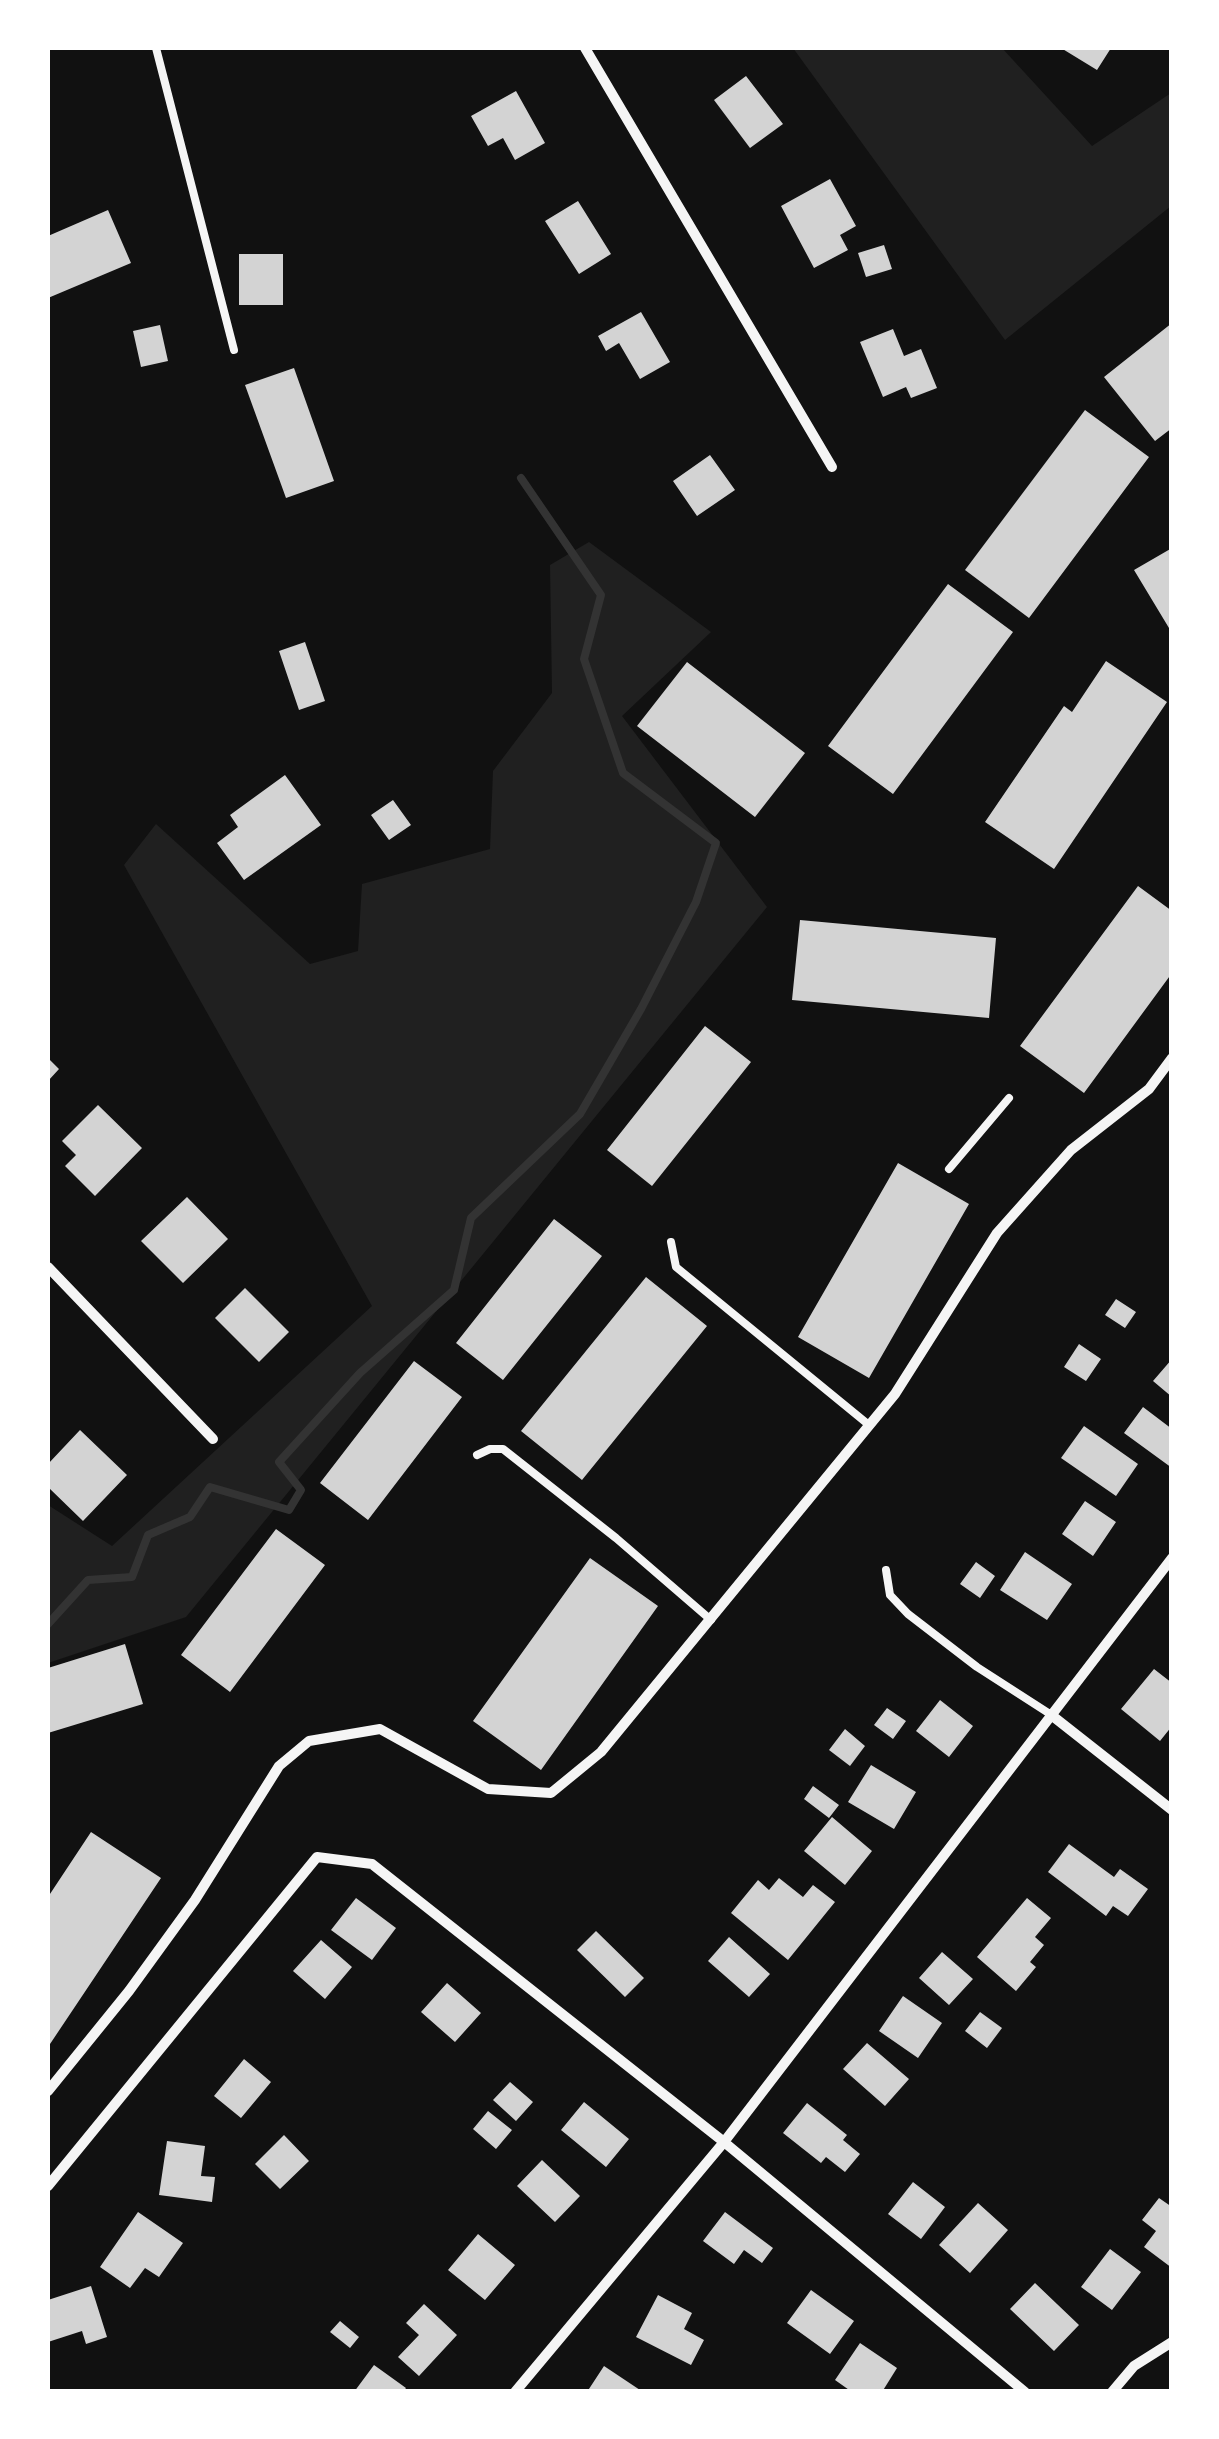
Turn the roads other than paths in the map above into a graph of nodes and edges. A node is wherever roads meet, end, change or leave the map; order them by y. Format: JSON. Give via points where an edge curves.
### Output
{"nodes":[{"id":1,"x":156,"y":48,"type":"edge"},
{"id":2,"x":585,"y":48,"type":"edge"},
{"id":3,"x":234,"y":350,"type":"dead end"},
{"id":4,"x":832,"y":467,"type":"dead end"},
{"id":5,"x":1172,"y":1058,"type":"edge"},
{"id":6,"x":1010,"y":1098,"type":"dead end"},
{"id":7,"x":949,"y":1169,"type":"dead end"},
{"id":8,"x":671,"y":1242,"type":"dead end"},
{"id":9,"x":48,"y":1268,"type":"edge"},
{"id":10,"x":869,"y":1425,"type":"junction"},
{"id":11,"x":212,"y":1439,"type":"dead end"},
{"id":12,"x":477,"y":1455,"type":"dead end"},
{"id":13,"x":1172,"y":1558,"type":"edge"},
{"id":14,"x":886,"y":1570,"type":"dead end"},
{"id":15,"x":711,"y":1620,"type":"junction"},
{"id":16,"x":1050,"y":1714,"type":"junction"},
{"id":17,"x":1172,"y":1810,"type":"edge"},
{"id":18,"x":48,"y":2091,"type":"edge"},
{"id":19,"x":724,"y":2142,"type":"junction"},
{"id":20,"x":48,"y":2186,"type":"edge"},
{"id":21,"x":1172,"y":2342,"type":"edge"},
{"id":22,"x":516,"y":2392,"type":"edge"},
{"id":23,"x":1025,"y":2392,"type":"edge"},
{"id":24,"x":1112,"y":2392,"type":"edge"}],
"edges":[{"from":1,"to":3,"type":"lane"},
{"from":2,"to":4,"type":"street"},
{"from":5,"to":10,"type":"street","via":[[1148,1089],[1071,1150],[997,1233]]},
{"from":6,"to":7,"type":"lane"},
{"from":8,"to":10,"type":"lane","via":[[676,1267]]},
{"from":9,"to":11,"type":"street"},
{"from":10,"to":15,"type":"street"},
{"from":12,"to":15,"type":"lane","via":[[503,1449]]},
{"from":13,"to":16,"type":"street"},
{"from":14,"to":16,"type":"lane","via":[[890,1595],[908,1614]]},
{"from":15,"to":18,"type":"street","via":[[600,1752],[551,1793],[488,1789],[380,1730],[310,1741],[278,1766],[195,1900]]},
{"from":16,"to":17,"type":"street"},
{"from":16,"to":19,"type":"street"},
{"from":19,"to":20,"type":"street","via":[[372,1864],[317,1857]]},
{"from":19,"to":22,"type":"street"},
{"from":19,"to":23,"type":"street"},
{"from":21,"to":24,"type":"street","via":[[1134,2366]]}]}
